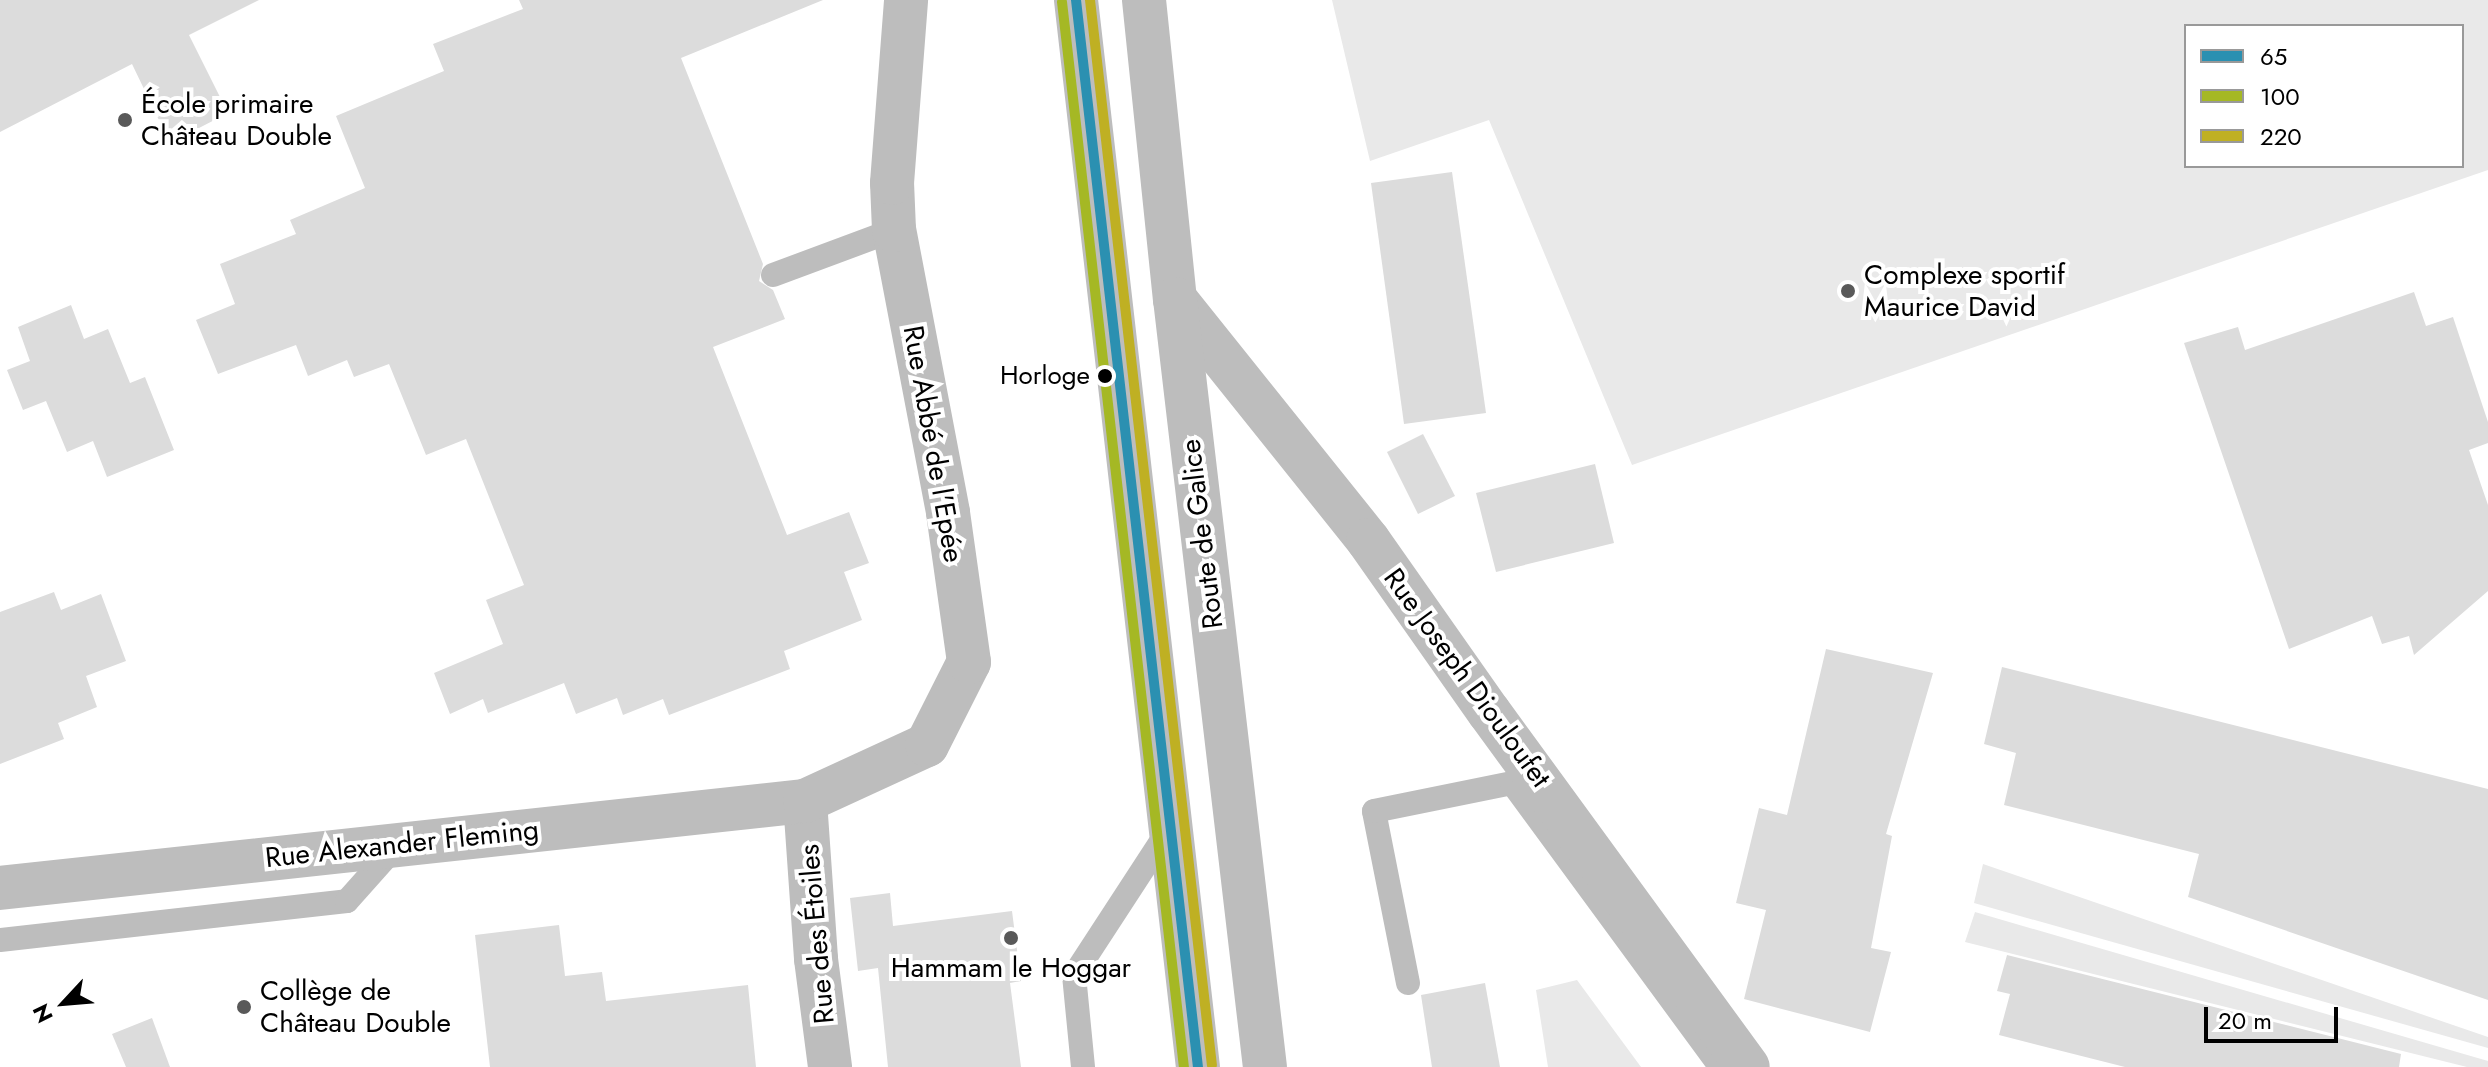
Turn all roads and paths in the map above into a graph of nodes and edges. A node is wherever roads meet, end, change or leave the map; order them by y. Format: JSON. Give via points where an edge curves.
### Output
{"nodes":[{"id":1,"x":906,"y":0,"type":"edge"},
{"id":2,"x":1076,"y":0,"type":"edge"},
{"id":3,"x":1144,"y":0,"type":"edge"},
{"id":4,"x":894,"y":230,"type":"junction"},
{"id":5,"x":773,"y":275,"type":"dead end"},
{"id":6,"x":1175,"y":299,"type":"junction"},
{"id":7,"x":805,"y":801,"type":"junction"},
{"id":8,"x":1170,"y":827,"type":"junction"},
{"id":9,"x":398,"y":844,"type":"junction"},
{"id":10,"x":0,"y":888,"type":"edge"},
{"id":11,"x":0,"y":940,"type":"edge"},
{"id":12,"x":1408,"y":983,"type":"dead end"},
{"id":13,"x":830,"y":1067,"type":"edge"},
{"id":14,"x":1083,"y":1067,"type":"edge"},
{"id":15,"x":1198,"y":1067,"type":"edge"},
{"id":16,"x":1265,"y":1067,"type":"edge"},
{"id":17,"x":1721,"y":1067,"type":"edge"},
{"id":18,"x":1748,"y":1067,"type":"edge"}],
"edges":[{"from":1,"to":4,"type":"street","name":"Rue Abbé de l'Epée","via":[[892,183]]},
{"from":2,"to":8,"type":"street"},
{"from":3,"to":6,"type":"street","name":"Route de Galice"},
{"from":4,"to":5,"type":"lane"},
{"from":4,"to":7,"type":"street","name":"Rue Abbé de l'Epée","via":[[948,512],[969,662],[927,745]]},
{"from":6,"to":16,"type":"street","name":"Route de Galice"},
{"from":6,"to":18,"type":"street","name":"Rue Joseph Diouloufet","via":[[1368,540]]},
{"from":7,"to":9,"type":"street","name":"Rue Alexander Fleming"},
{"from":7,"to":13,"type":"street","name":"Rue des Étoiles"},
{"from":8,"to":14,"type":"lane","via":[[1074,975]]},
{"from":8,"to":15,"type":"street"},
{"from":9,"to":10,"type":"street","name":"Rue Alexander Fleming"},
{"from":9,"to":11,"type":"lane","via":[[347,901]]},
{"from":12,"to":17,"type":"lane","via":[[1374,811],[1512,783]]}]}
